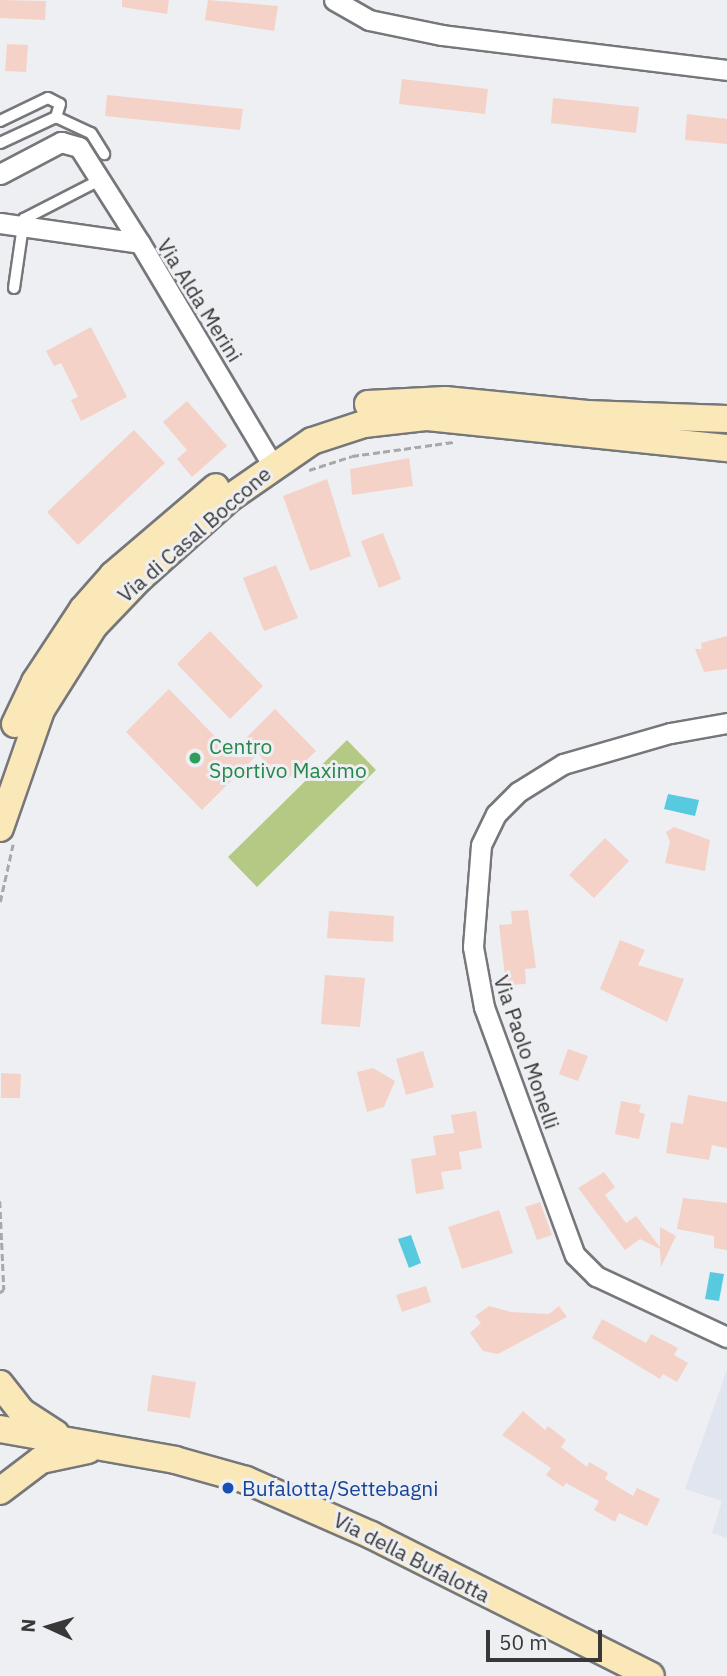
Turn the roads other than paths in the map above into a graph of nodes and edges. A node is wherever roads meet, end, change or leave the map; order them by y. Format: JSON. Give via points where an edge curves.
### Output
{"nodes":[{"id":1,"x":334,"y":0,"type":"edge"},
{"id":2,"x":727,"y":69,"type":"edge"},
{"id":3,"x":55,"y":117,"type":"junction"},
{"id":4,"x":0,"y":121,"type":"edge"},
{"id":5,"x":0,"y":143,"type":"edge"},
{"id":6,"x":104,"y":154,"type":"dead end"},
{"id":7,"x":0,"y":174,"type":"edge"},
{"id":8,"x":100,"y":180,"type":"junction"},
{"id":9,"x":0,"y":223,"type":"edge"},
{"id":10,"x":23,"y":226,"type":"junction"},
{"id":11,"x":140,"y":243,"type":"junction"},
{"id":12,"x":13,"y":288,"type":"dead end"},
{"id":13,"x":727,"y":419,"type":"edge"},
{"id":14,"x":727,"y":448,"type":"edge"},
{"id":15,"x":268,"y":457,"type":"junction"},
{"id":16,"x":727,"y":723,"type":"edge"},
{"id":17,"x":0,"y":765,"type":"edge"},
{"id":18,"x":8,"y":830,"type":"edge"},
{"id":19,"x":727,"y":1337,"type":"edge"},
{"id":20,"x":0,"y":1384,"type":"edge"},
{"id":21,"x":0,"y":1429,"type":"edge"},
{"id":22,"x":67,"y":1440,"type":"junction"},
{"id":23,"x":105,"y":1447,"type":"junction"},
{"id":24,"x":0,"y":1491,"type":"edge"},
{"id":25,"x":651,"y":1676,"type":"edge"}],
"edges":[{"from":1,"to":2,"type":"street","via":[[369,20],[442,35]]},
{"from":3,"to":4,"type":"lane","via":[[60,104],[48,98]]},
{"from":3,"to":5,"type":"lane"},
{"from":3,"to":6,"type":"lane","via":[[91,133]]},
{"from":7,"to":8,"type":"street","via":[[61,142],[79,147]]},
{"from":8,"to":10,"type":"lane","via":[[24,219]]},
{"from":8,"to":11,"type":"street"},
{"from":9,"to":10,"type":"street","name":"Via Alda Merini"},
{"from":10,"to":11,"type":"street","name":"Via Alda Merini"},
{"from":10,"to":12,"type":"lane"},
{"from":11,"to":15,"type":"street","name":"Via Alda Merini"},
{"from":13,"to":15,"type":"street","name":"Via di Casal Boccone","via":[[600,415],[406,399],[328,416]]},
{"from":14,"to":15,"type":"street","name":"Via di Casal Boccone","via":[[411,417],[338,431]]},
{"from":15,"to":17,"type":"street","name":"Via di Casal Boccone","via":[[158,536],[83,609],[35,682]]},
{"from":15,"to":18,"type":"street","name":"Via di Casal Boccone","via":[[139,578],[85,639],[41,710]]},
{"from":16,"to":19,"type":"street","name":"Via Paolo Monelli","via":[[670,733],[564,764],[518,793],[496,814],[481,845],[473,947],[484,1007],[575,1255],[596,1276]]},
{"from":20,"to":22,"type":"street","via":[[29,1418]]},
{"from":21,"to":22,"type":"street","name":"Via della Bufalotta"},
{"from":22,"to":23,"type":"street","name":"Via della Bufalotta"},
{"from":23,"to":24,"type":"street","via":[[41,1460]]},
{"from":23,"to":25,"type":"street","name":"Via della Bufalotta","via":[[190,1464],[310,1506]]}]}
